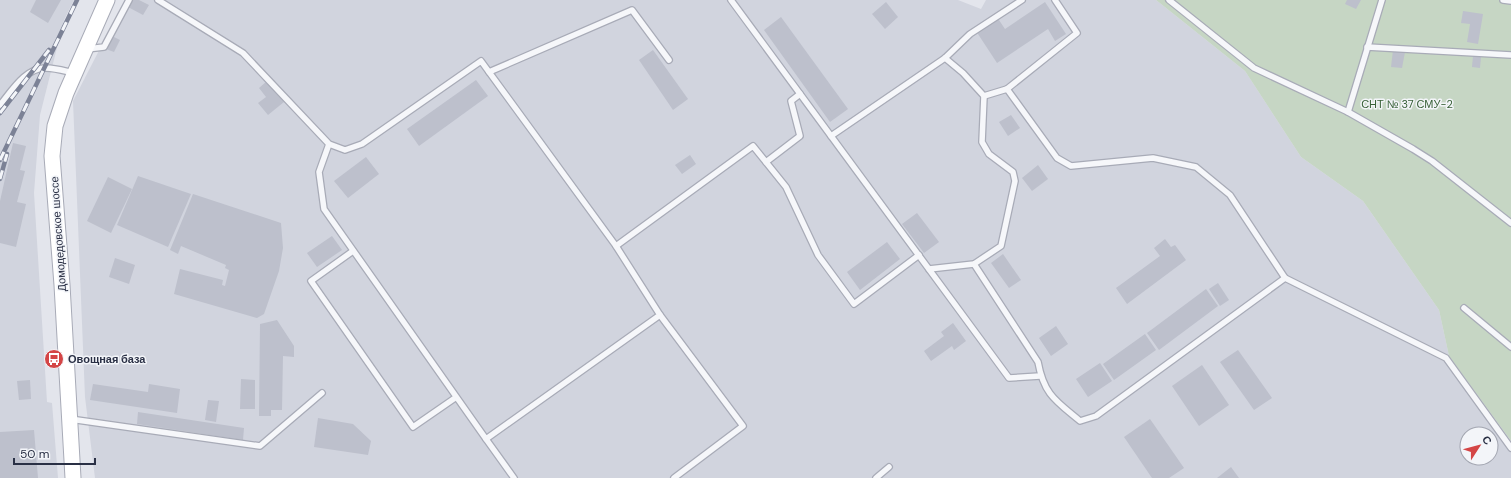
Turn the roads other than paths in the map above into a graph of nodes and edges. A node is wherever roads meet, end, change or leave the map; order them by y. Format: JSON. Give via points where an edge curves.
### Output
{"nodes":[{"id":1,"x":107,"y":0,"type":"edge"},
{"id":2,"x":129,"y":0,"type":"edge"},
{"id":3,"x":158,"y":0,"type":"edge"},
{"id":4,"x":731,"y":0,"type":"edge"},
{"id":5,"x":1022,"y":0,"type":"edge"},
{"id":6,"x":1055,"y":0,"type":"edge"},
{"id":7,"x":1169,"y":0,"type":"edge"},
{"id":8,"x":1382,"y":0,"type":"edge"},
{"id":9,"x":1503,"y":0,"type":"edge"},
{"id":10,"x":1511,"y":1,"type":"edge"},
{"id":11,"x":1367,"y":47,"type":"junction"},
{"id":12,"x":85,"y":49,"type":"junction"},
{"id":13,"x":1511,"y":55,"type":"edge"},
{"id":14,"x":944,"y":58,"type":"junction"},
{"id":15,"x":669,"y":60,"type":"dead end"},
{"id":16,"x":489,"y":72,"type":"junction"},
{"id":17,"x":75,"y":73,"type":"junction"},
{"id":18,"x":1007,"y":89,"type":"junction"},
{"id":19,"x":800,"y":94,"type":"junction"},
{"id":20,"x":984,"y":96,"type":"junction"},
{"id":21,"x":0,"y":105,"type":"edge"},
{"id":22,"x":1348,"y":112,"type":"junction"},
{"id":23,"x":831,"y":136,"type":"junction"},
{"id":24,"x":329,"y":144,"type":"junction"},
{"id":25,"x":766,"y":162,"type":"junction"},
{"id":26,"x":1511,"y":223,"type":"edge"},
{"id":27,"x":616,"y":246,"type":"junction"},
{"id":28,"x":353,"y":251,"type":"junction"},
{"id":29,"x":919,"y":255,"type":"junction"},
{"id":30,"x":974,"y":264,"type":"junction"},
{"id":31,"x":929,"y":269,"type":"junction"},
{"id":32,"x":1285,"y":278,"type":"junction"},
{"id":33,"x":1464,"y":308,"type":"dead end"},
{"id":34,"x":660,"y":315,"type":"junction"},
{"id":35,"x":1511,"y":346,"type":"edge"},
{"id":36,"x":1040,"y":376,"type":"junction"},
{"id":37,"x":322,"y":393,"type":"dead end"},
{"id":38,"x":455,"y":398,"type":"junction"},
{"id":39,"x":70,"y":419,"type":"junction"},
{"id":40,"x":486,"y":439,"type":"junction"},
{"id":41,"x":1511,"y":448,"type":"edge"},
{"id":42,"x":889,"y":467,"type":"dead end"},
{"id":43,"x":73,"y":478,"type":"edge"},
{"id":44,"x":514,"y":478,"type":"edge"},
{"id":45,"x":674,"y":478,"type":"edge"},
{"id":46,"x":876,"y":478,"type":"edge"}],
"edges":[{"from":1,"to":12,"type":"main road","name":"Домодедовское шоссе"},
{"from":2,"to":12,"type":"lane","via":[[104,47]]},
{"from":3,"to":24,"type":"lane","via":[[243,53]]},
{"from":4,"to":19,"type":"lane"},
{"from":5,"to":14,"type":"lane","via":[[970,34]]},
{"from":6,"to":18,"type":"lane","via":[[1077,33]]},
{"from":7,"to":22,"type":"lane","via":[[1254,68]]},
{"from":8,"to":11,"type":"lane"},
{"from":9,"to":10,"type":"lane"},
{"from":11,"to":13,"type":"lane"},
{"from":11,"to":22,"type":"lane"},
{"from":12,"to":17,"type":"main road","name":"Домодедовское шоссе"},
{"from":14,"to":20,"type":"lane","via":[[963,73]]},
{"from":14,"to":23,"type":"lane"},
{"from":15,"to":16,"type":"lane","via":[[632,10]]},
{"from":16,"to":24,"type":"lane","via":[[481,61],[362,144],[345,150]]},
{"from":16,"to":27,"type":"lane"},
{"from":17,"to":21,"type":"lane","via":[[45,68],[32,72],[19,82]]},
{"from":17,"to":39,"type":"main road","name":"Домодедовское шоссе","via":[[55,126],[52,156]]},
{"from":18,"to":20,"type":"lane"},
{"from":18,"to":32,"type":"lane","via":[[1057,158],[1071,166],[1153,158],[1196,167],[1230,194]]},
{"from":19,"to":23,"type":"lane"},
{"from":19,"to":25,"type":"lane","via":[[790,101],[800,136]]},
{"from":20,"to":30,"type":"lane","via":[[982,142],[990,154],[1013,172],[1014,182],[1001,246]]},
{"from":22,"to":26,"type":"lane","via":[[1432,161]]},
{"from":23,"to":29,"type":"lane"},
{"from":24,"to":28,"type":"lane","via":[[319,172],[324,209]]},
{"from":25,"to":27,"type":"lane","via":[[753,146]]},
{"from":25,"to":29,"type":"lane","via":[[786,187],[818,255],[854,304]]},
{"from":27,"to":34,"type":"lane"},
{"from":28,"to":38,"type":"lane"},
{"from":28,"to":38,"type":"lane","via":[[311,281],[413,427]]},
{"from":29,"to":31,"type":"lane"},
{"from":30,"to":31,"type":"lane"},
{"from":30,"to":36,"type":"lane","via":[[1038,362]]},
{"from":31,"to":36,"type":"lane","via":[[1009,378]]},
{"from":32,"to":36,"type":"lane","via":[[1096,416],[1080,421],[1048,393]]},
{"from":32,"to":41,"type":"lane","via":[[1446,358]]},
{"from":33,"to":35,"type":"lane"},
{"from":34,"to":40,"type":"lane"},
{"from":34,"to":45,"type":"lane","via":[[743,426]]},
{"from":37,"to":39,"type":"lane","via":[[260,446]]},
{"from":38,"to":40,"type":"lane"},
{"from":39,"to":43,"type":"main road","name":"Домодедовское шоссе"},
{"from":40,"to":44,"type":"lane"},
{"from":42,"to":46,"type":"lane"}]}
